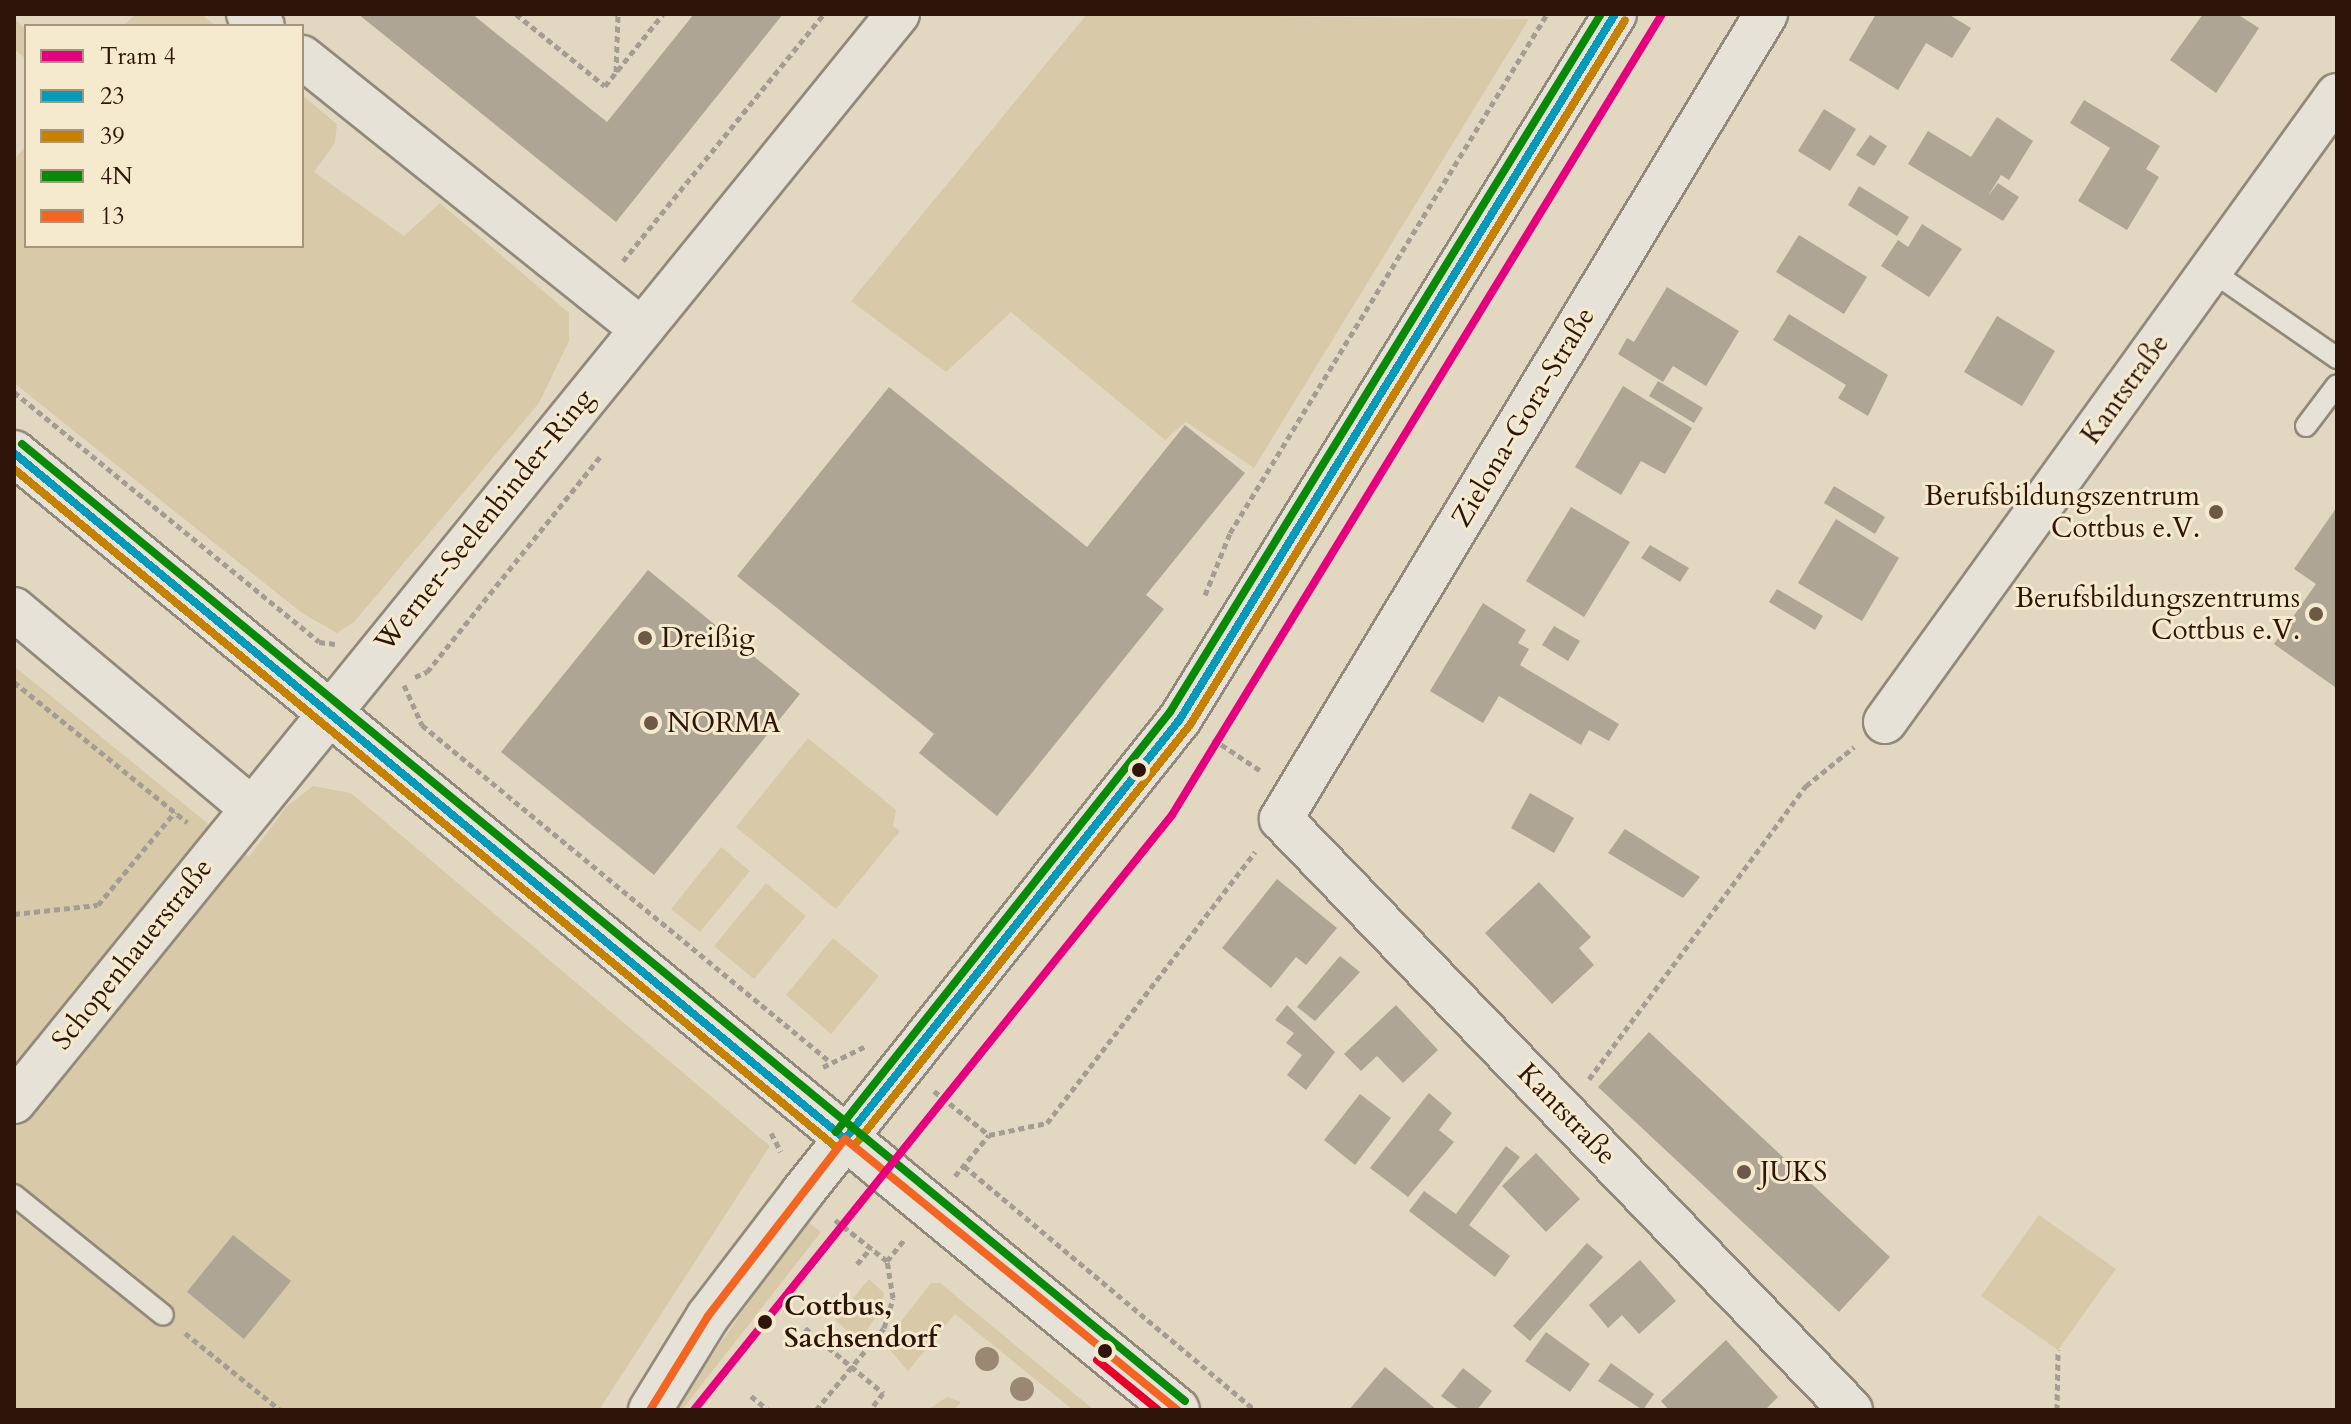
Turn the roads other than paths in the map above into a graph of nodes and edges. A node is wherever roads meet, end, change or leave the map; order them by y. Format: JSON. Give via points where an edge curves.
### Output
{"nodes":[{"id":1,"x":898,"y":14,"type":"edge"},
{"id":2,"x":1615,"y":14,"type":"edge"},
{"id":3,"x":1766,"y":14,"type":"edge"},
{"id":4,"x":304,"y":59,"type":"edge"},
{"id":5,"x":2337,"y":95,"type":"edge"},
{"id":6,"x":2210,"y":270,"type":"junction"},
{"id":7,"x":641,"y":329,"type":"junction"},
{"id":8,"x":2337,"y":358,"type":"edge"},
{"id":9,"x":2337,"y":385,"type":"edge"},
{"id":10,"x":2306,"y":426,"type":"dead end"},
{"id":11,"x":14,"y":453,"type":"edge"},
{"id":12,"x":14,"y":609,"type":"edge"},
{"id":13,"x":328,"y":711,"type":"junction"},
{"id":14,"x":1885,"y":722,"type":"road end"},
{"id":15,"x":250,"y":807,"type":"junction"},
{"id":16,"x":1281,"y":819,"type":"joint"},
{"id":17,"x":14,"y":1102,"type":"edge"},
{"id":18,"x":845,"y":1139,"type":"junction"},
{"id":19,"x":14,"y":1195,"type":"edge"},
{"id":20,"x":163,"y":1315,"type":"road end"},
{"id":21,"x":650,"y":1410,"type":"edge"},
{"id":22,"x":1177,"y":1410,"type":"edge"},
{"id":23,"x":1851,"y":1410,"type":"edge"}],
"edges":[{"from":1,"to":7,"type":"street","name":"Werner-Seelenbinder-Ring"},
{"from":2,"to":18,"type":"street","via":[[1180,719]]},
{"from":3,"to":16,"type":"street","name":"Zielona-Gora-Straße"},
{"from":4,"to":7,"type":"street"},
{"from":5,"to":6,"type":"street","name":"Kantstraße"},
{"from":6,"to":8,"type":"lane"},
{"from":6,"to":14,"type":"street","name":"Kantstraße"},
{"from":7,"to":13,"type":"street","name":"Werner-Seelenbinder-Ring"},
{"from":9,"to":10,"type":"lane"},
{"from":11,"to":13,"type":"street"},
{"from":12,"to":15,"type":"street"},
{"from":13,"to":15,"type":"street","name":"Schopenhauerstraße"},
{"from":13,"to":18,"type":"street"},
{"from":15,"to":17,"type":"street","name":"Schopenhauerstraße"},
{"from":16,"to":23,"type":"street","name":"Kantstraße"},
{"from":18,"to":21,"type":"street","via":[[708,1316]]},
{"from":18,"to":22,"type":"street"},
{"from":19,"to":20,"type":"lane"}]}
